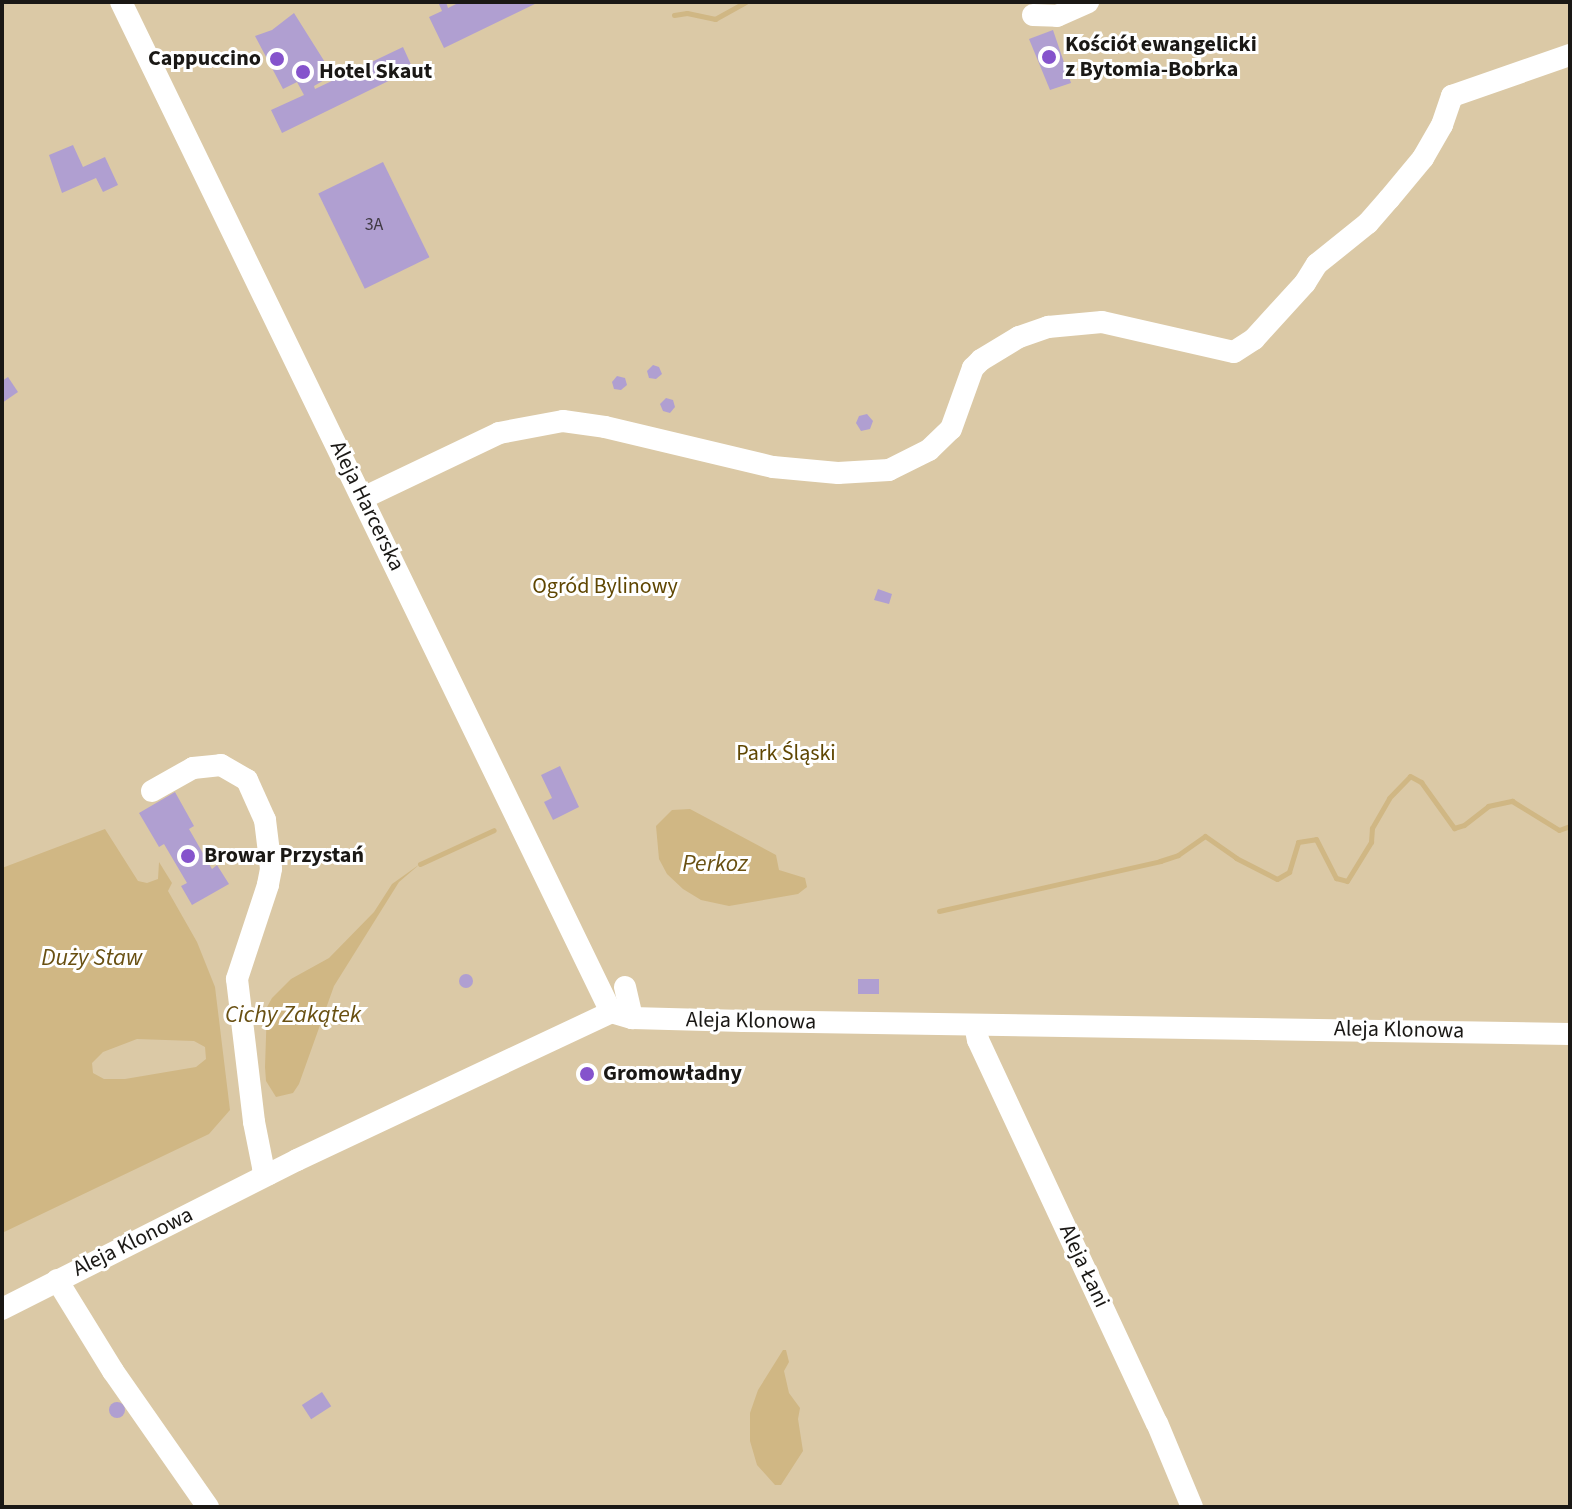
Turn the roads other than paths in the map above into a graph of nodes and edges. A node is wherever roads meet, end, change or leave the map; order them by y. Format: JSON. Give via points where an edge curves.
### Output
{"nodes":[{"id":1,"x":121,"y":2,"type":"edge"},
{"id":2,"x":1088,"y":2,"type":"edge"},
{"id":3,"x":1033,"y":16,"type":"edge"},
{"id":4,"x":1570,"y":55,"type":"edge"},
{"id":5,"x":363,"y":498,"type":"junction"},
{"id":6,"x":152,"y":791,"type":"dead end"},
{"id":7,"x":625,"y":987,"type":"dead end"},
{"id":8,"x":622,"y":1015,"type":"junction"},
{"id":9,"x":975,"y":1025,"type":"junction"},
{"id":10,"x":1570,"y":1034,"type":"edge"},
{"id":11,"x":268,"y":1174,"type":"junction"},
{"id":12,"x":57,"y":1280,"type":"junction"},
{"id":13,"x":2,"y":1309,"type":"edge"},
{"id":14,"x":208,"y":1507,"type":"edge"},
{"id":15,"x":1192,"y":1507,"type":"edge"}],
"edges":[{"from":1,"to":5,"type":"street","name":"Aleja Harcerska"},
{"from":2,"to":3,"type":"street","via":[[1057,16]]},
{"from":4,"to":5,"type":"street","via":[[1452,96],[1423,158],[1389,199],[1317,264],[1254,339],[1234,352],[1102,322],[1048,327],[981,360],[973,368],[951,429],[929,450],[889,470],[805,472],[563,421],[499,433]]},
{"from":5,"to":8,"type":"street","name":"Aleja Harcerska"},
{"from":6,"to":11,"type":"street","via":[[193,768],[221,765],[247,780],[265,820],[269,877],[237,979],[257,1142]]},
{"from":7,"to":8,"type":"street"},
{"from":8,"to":9,"type":"street","name":"Aleja Klonowa"},
{"from":8,"to":11,"type":"street","name":"Aleja Klonowa"},
{"from":9,"to":10,"type":"street","name":"Aleja Klonowa"},
{"from":9,"to":15,"type":"street","name":"Aleja Łani"},
{"from":11,"to":12,"type":"street","name":"Aleja Klonowa"},
{"from":12,"to":13,"type":"street","name":"Aleja Klonowa"},
{"from":12,"to":14,"type":"street"}]}
